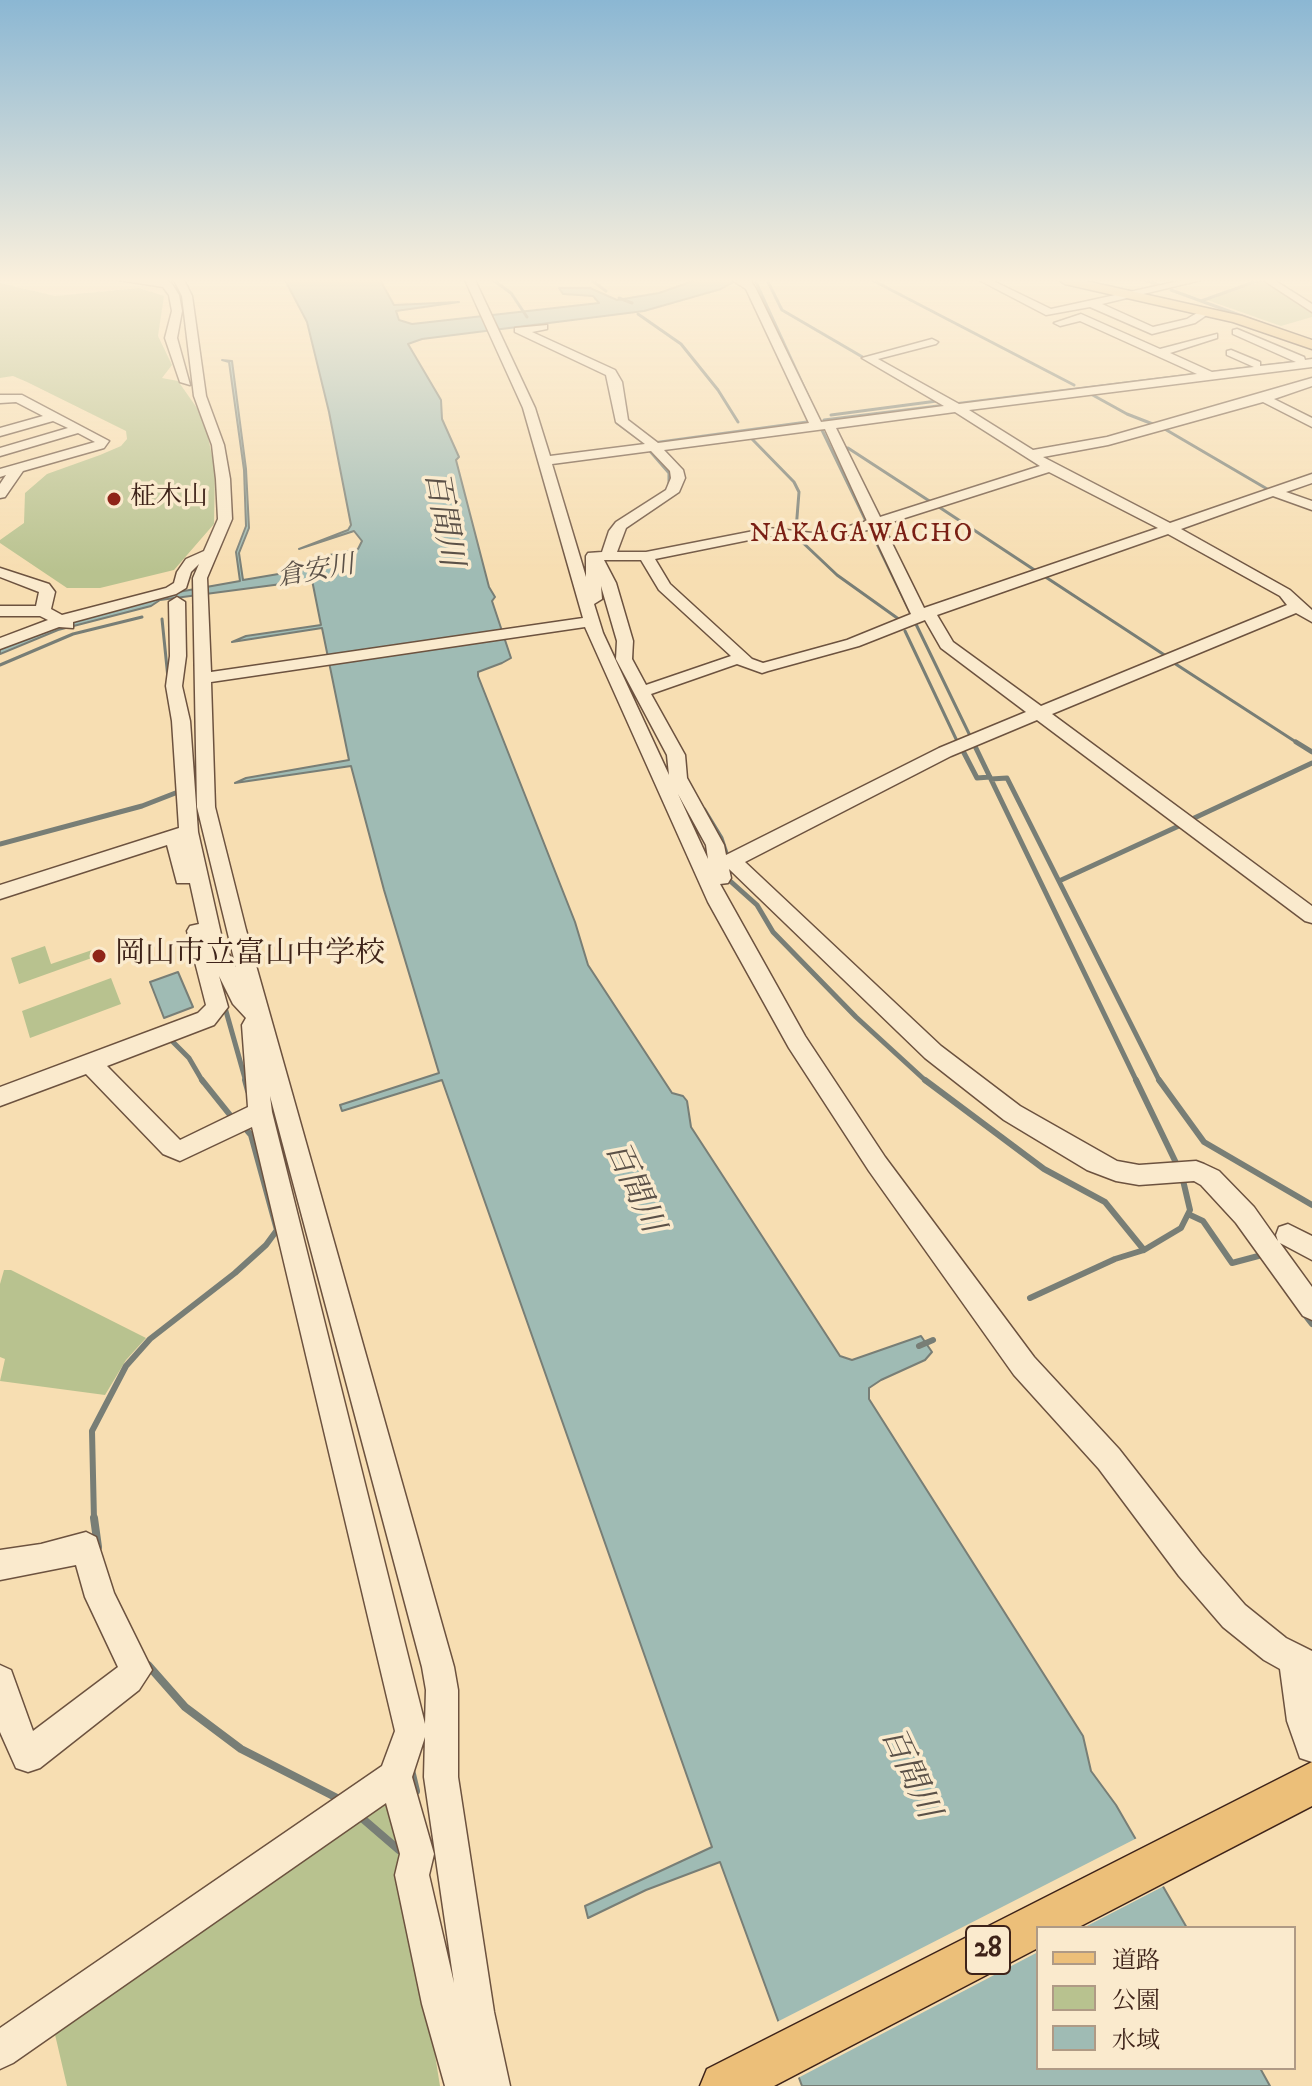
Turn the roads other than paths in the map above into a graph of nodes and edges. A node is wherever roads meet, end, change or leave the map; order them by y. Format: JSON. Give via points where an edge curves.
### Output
{"nodes":[{"id":1,"x":184,"y":377,"type":"edge"},
{"id":2,"x":198,"y":377,"type":"edge"},
{"id":3,"x":517,"y":377,"type":"edge"},
{"id":4,"x":613,"y":377,"type":"edge"},
{"id":5,"x":797,"y":377,"type":"edge"},
{"id":6,"x":805,"y":377,"type":"edge"},
{"id":7,"x":902,"y":377,"type":"edge"},
{"id":8,"x":1152,"y":377,"type":"edge"},
{"id":9,"x":1312,"y":382,"type":"edge"},
{"id":10,"x":200,"y":396,"type":"junction"},
{"id":11,"x":1264,"y":398,"type":"junction"},
{"id":12,"x":0,"y":399,"type":"edge"},
{"id":13,"x":950,"y":405,"type":"junction"},
{"id":14,"x":55,"y":416,"type":"junction"},
{"id":15,"x":820,"y":422,"type":"junction"},
{"id":16,"x":1312,"y":423,"type":"edge"},
{"id":17,"x":79,"y":429,"type":"junction"},
{"id":18,"x":1,"y":430,"type":"edge"},
{"id":19,"x":651,"y":444,"type":"junction"},
{"id":20,"x":4,"y":451,"type":"edge"},
{"id":21,"x":1030,"y":455,"type":"junction"},
{"id":22,"x":545,"y":461,"type":"junction"},
{"id":23,"x":1050,"y":467,"type":"junction"},
{"id":24,"x":17,"y":470,"type":"junction"},
{"id":25,"x":0,"y":473,"type":"edge"},
{"id":26,"x":1312,"y":478,"type":"edge"},
{"id":27,"x":1273,"y":492,"type":"junction"},
{"id":28,"x":0,"y":494,"type":"edge"},
{"id":29,"x":1312,"y":506,"type":"edge"},
{"id":30,"x":874,"y":524,"type":"junction"},
{"id":31,"x":1168,"y":527,"type":"junction"},
{"id":32,"x":210,"y":554,"type":"junction"},
{"id":33,"x":602,"y":556,"type":"junction"},
{"id":34,"x":646,"y":556,"type":"junction"},
{"id":35,"x":0,"y":572,"type":"edge"},
{"id":36,"x":200,"y":588,"type":"junction"},
{"id":37,"x":177,"y":602,"type":"junction"},
{"id":38,"x":1301,"y":603,"type":"edge"},
{"id":39,"x":0,"y":611,"type":"edge"},
{"id":40,"x":918,"y":616,"type":"junction"},
{"id":41,"x":589,"y":617,"type":"junction"},
{"id":42,"x":1312,"y":617,"type":"edge"},
{"id":43,"x":56,"y":622,"type":"junction"},
{"id":44,"x":0,"y":644,"type":"edge"},
{"id":45,"x":0,"y":658,"type":"edge"},
{"id":46,"x":744,"y":659,"type":"junction"},
{"id":47,"x":202,"y":678,"type":"junction"},
{"id":48,"x":646,"y":690,"type":"junction"},
{"id":49,"x":1038,"y":712,"type":"junction"},
{"id":50,"x":634,"y":723,"type":"junction"},
{"id":51,"x":676,"y":755,"type":"junction"},
{"id":52,"x":181,"y":834,"type":"junction"},
{"id":53,"x":725,"y":862,"type":"junction"},
{"id":54,"x":0,"y":892,"type":"edge"},
{"id":55,"x":1312,"y":916,"type":"edge"},
{"id":56,"x":731,"y":927,"type":"junction"},
{"id":57,"x":207,"y":944,"type":"junction"},
{"id":58,"x":259,"y":1017,"type":"junction"},
{"id":59,"x":90,"y":1063,"type":"junction"},
{"id":60,"x":0,"y":1097,"type":"edge"},
{"id":61,"x":244,"y":1120,"type":"junction"},
{"id":62,"x":1288,"y":1235,"type":"dead end"},
{"id":63,"x":1312,"y":1249,"type":"edge"},
{"id":64,"x":1312,"y":1308,"type":"edge"},
{"id":65,"x":0,"y":1565,"type":"edge"},
{"id":66,"x":1303,"y":1664,"type":"edge"},
{"id":67,"x":0,"y":1681,"type":"edge"},
{"id":68,"x":1312,"y":1746,"type":"edge"},
{"id":69,"x":395,"y":1777,"type":"junction"},
{"id":70,"x":1312,"y":1783,"type":"edge"},
{"id":71,"x":0,"y":2050,"type":"edge"},
{"id":72,"x":464,"y":2086,"type":"edge"},
{"id":73,"x":491,"y":2086,"type":"edge"},
{"id":74,"x":724,"y":2086,"type":"edge"}],
"edges":[{"from":1,"to":10,"type":"street"},
{"from":2,"to":10,"type":"street"},
{"from":3,"to":22,"type":"street"},
{"from":4,"to":19,"type":"street","via":[[622,422]]},
{"from":5,"to":15,"type":"street"},
{"from":6,"to":15,"type":"street","via":[[824,418]]},
{"from":7,"to":13,"type":"street"},
{"from":8,"to":13,"type":"street"},
{"from":9,"to":11,"type":"street"},
{"from":10,"to":32,"type":"street","via":[[218,445],[223,479],[225,519]]},
{"from":11,"to":16,"type":"street"},
{"from":11,"to":21,"type":"street","via":[[1108,441]]},
{"from":12,"to":14,"type":"street","via":[[18,398]]},
{"from":13,"to":15,"type":"street"},
{"from":13,"to":21,"type":"street"},
{"from":14,"to":17,"type":"street"},
{"from":14,"to":18,"type":"street"},
{"from":15,"to":19,"type":"street"},
{"from":15,"to":30,"type":"street"},
{"from":17,"to":20,"type":"street"},
{"from":17,"to":24,"type":"street","via":[[103,441]]},
{"from":18,"to":20,"type":"street"},
{"from":19,"to":22,"type":"street"},
{"from":19,"to":33,"type":"street","via":[[676,470],[677,485],[666,498],[621,525]]},
{"from":20,"to":24,"type":"street"},
{"from":21,"to":23,"type":"street"},
{"from":22,"to":41,"type":"street"},
{"from":23,"to":30,"type":"street"},
{"from":23,"to":31,"type":"street"},
{"from":24,"to":25,"type":"street"},
{"from":24,"to":28,"type":"street"},
{"from":26,"to":27,"type":"street"},
{"from":27,"to":29,"type":"street"},
{"from":27,"to":31,"type":"street"},
{"from":30,"to":34,"type":"street","via":[[812,539],[769,532]]},
{"from":30,"to":40,"type":"street"},
{"from":31,"to":38,"type":"street"},
{"from":31,"to":40,"type":"street"},
{"from":32,"to":36,"type":"street"},
{"from":32,"to":43,"type":"street","via":[[191,562],[181,585],[171,591]]},
{"from":33,"to":34,"type":"street"},
{"from":33,"to":41,"type":"street","via":[[591,564],[594,603]]},
{"from":33,"to":48,"type":"street","via":[[625,641],[624,659]]},
{"from":34,"to":46,"type":"street","via":[[664,587]]},
{"from":35,"to":43,"type":"street","via":[[44,587]]},
{"from":36,"to":37,"type":"street"},
{"from":36,"to":47,"type":"street"},
{"from":37,"to":43,"type":"street"},
{"from":37,"to":52,"type":"street","via":[[174,686],[181,721]]},
{"from":38,"to":42,"type":"street"},
{"from":38,"to":49,"type":"street"},
{"from":39,"to":43,"type":"street"},
{"from":40,"to":46,"type":"street","via":[[853,643],[762,668]]},
{"from":40,"to":49,"type":"street","via":[[947,645]]},
{"from":41,"to":47,"type":"street"},
{"from":41,"to":50,"type":"street"},
{"from":43,"to":44,"type":"street"},
{"from":43,"to":45,"type":"street"},
{"from":46,"to":48,"type":"street"},
{"from":47,"to":58,"type":"street","via":[[206,807]]},
{"from":48,"to":51,"type":"street"},
{"from":49,"to":53,"type":"street"},
{"from":49,"to":55,"type":"street"},
{"from":50,"to":51,"type":"street","via":[[644,725],[664,750]]},
{"from":50,"to":56,"type":"street"},
{"from":51,"to":53,"type":"street","via":[[678,778]]},
{"from":52,"to":54,"type":"street"},
{"from":52,"to":57,"type":"street"},
{"from":53,"to":56,"type":"street","via":[[723,887],[734,914]]},
{"from":53,"to":64,"type":"street","via":[[933,1052],[1012,1113],[1095,1163],[1139,1175],[1181,1172],[1210,1178],[1245,1215]]},
{"from":56,"to":66,"type":"street","via":[[852,1126],[999,1336],[1109,1459],[1234,1616]]},
{"from":57,"to":58,"type":"street"},
{"from":57,"to":59,"type":"street","via":[[217,1007],[206,1019]]},
{"from":58,"to":61,"type":"street","via":[[253,1025]]},
{"from":58,"to":73,"type":"street","via":[[438,1667],[441,1777]]},
{"from":59,"to":60,"type":"street"},
{"from":59,"to":61,"type":"street","via":[[180,1151]]},
{"from":61,"to":69,"type":"street","via":[[411,1731]]},
{"from":62,"to":63,"type":"street"},
{"from":65,"to":67,"type":"street","via":[[86,1547],[100,1597],[136,1670],[28,1756]]},
{"from":66,"to":68,"type":"street","via":[[1303,1721]]},
{"from":69,"to":71,"type":"street"},
{"from":69,"to":72,"type":"street","via":[[417,1854],[412,1875],[440,2004]]},
{"from":70,"to":74,"type":"main road","number":"28"}]}
